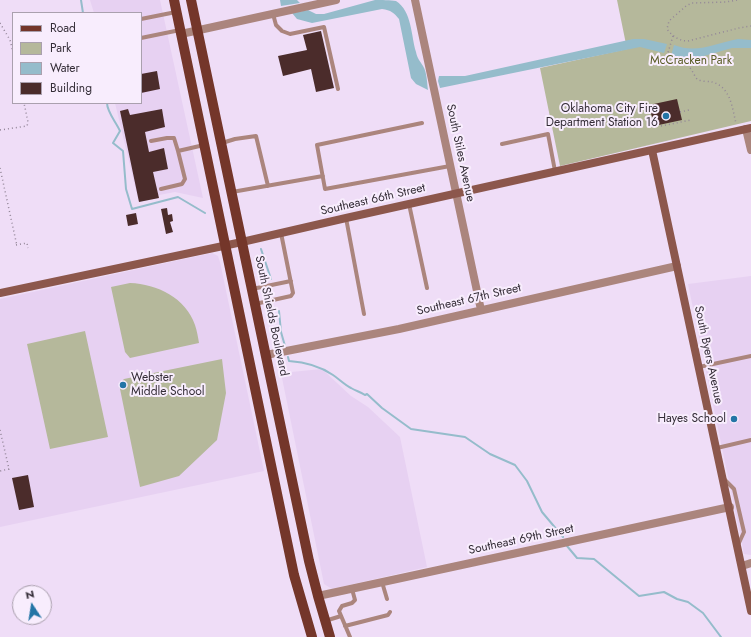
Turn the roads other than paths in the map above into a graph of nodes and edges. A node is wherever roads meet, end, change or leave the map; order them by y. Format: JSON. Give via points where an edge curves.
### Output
{"nodes":[{"id":1,"x":174,"y":0,"type":"edge"},
{"id":2,"x":191,"y":0,"type":"edge"},
{"id":3,"x":336,"y":0,"type":"edge"},
{"id":4,"x":415,"y":0,"type":"edge"},
{"id":5,"x":325,"y":1,"type":"edge"},
{"id":6,"x":176,"y":12,"type":"junction"},
{"id":7,"x":273,"y":14,"type":"junction"},
{"id":8,"x":142,"y":19,"type":"edge"},
{"id":9,"x":197,"y":30,"type":"junction"},
{"id":10,"x":180,"y":32,"type":"junction"},
{"id":11,"x":142,"y":38,"type":"edge"},
{"id":12,"x":338,"y":89,"type":"dead end"},
{"id":13,"x":422,"y":122,"type":"dead end"},
{"id":14,"x":745,"y":130,"type":"edge"},
{"id":15,"x":151,"y":141,"type":"dead end"},
{"id":16,"x":221,"y":143,"type":"junction"},
{"id":17,"x":502,"y":144,"type":"dead end"},
{"id":18,"x":204,"y":145,"type":"junction"},
{"id":19,"x":652,"y":150,"type":"junction"},
{"id":20,"x":751,"y":150,"type":"edge"},
{"id":21,"x":178,"y":151,"type":"junction"},
{"id":22,"x":450,"y":166,"type":"junction"},
{"id":23,"x":555,"y":172,"type":"junction"},
{"id":24,"x":323,"y":176,"type":"junction"},
{"id":25,"x":268,"y":186,"type":"junction"},
{"id":26,"x":161,"y":189,"type":"dead end"},
{"id":27,"x":232,"y":192,"type":"junction"},
{"id":28,"x":456,"y":194,"type":"junction"},
{"id":29,"x":409,"y":204,"type":"junction"},
{"id":30,"x":346,"y":218,"type":"junction"},
{"id":31,"x":281,"y":233,"type":"junction"},
{"id":32,"x":242,"y":242,"type":"junction"},
{"id":33,"x":225,"y":246,"type":"junction"},
{"id":34,"x":677,"y":266,"type":"junction"},
{"id":35,"x":291,"y":281,"type":"junction"},
{"id":36,"x":427,"y":288,"type":"dead end"},
{"id":37,"x":252,"y":289,"type":"junction"},
{"id":38,"x":0,"y":293,"type":"edge"},
{"id":39,"x":255,"y":304,"type":"junction"},
{"id":40,"x":481,"y":310,"type":"junction"},
{"id":41,"x":364,"y":314,"type":"dead end"},
{"id":42,"x":266,"y":355,"type":"junction"},
{"id":43,"x":751,"y":356,"type":"edge"},
{"id":44,"x":699,"y":367,"type":"junction"},
{"id":45,"x":751,"y":440,"type":"edge"},
{"id":46,"x":717,"y":448,"type":"junction"},
{"id":47,"x":723,"y":478,"type":"junction"},
{"id":48,"x":730,"y":507,"type":"junction"},
{"id":49,"x":738,"y":546,"type":"junction"},
{"id":50,"x":751,"y":563,"type":"edge"},
{"id":51,"x":742,"y":566,"type":"junction"},
{"id":52,"x":382,"y":582,"type":"junction"},
{"id":53,"x":352,"y":589,"type":"junction"},
{"id":54,"x":318,"y":596,"type":"junction"},
{"id":55,"x":387,"y":599,"type":"dead end"},
{"id":56,"x":390,"y":612,"type":"dead end"},
{"id":57,"x":751,"y":612,"type":"edge"},
{"id":58,"x":341,"y":616,"type":"junction"},
{"id":59,"x":324,"y":621,"type":"junction"},
{"id":60,"x":345,"y":626,"type":"junction"},
{"id":61,"x":312,"y":637,"type":"edge"},
{"id":62,"x":330,"y":637,"type":"edge"},
{"id":63,"x":350,"y":637,"type":"edge"}],
"edges":[{"from":1,"to":6,"type":"main road"},
{"from":2,"to":9,"type":"main road","name":"South Shields Boulevard"},
{"from":3,"to":5,"type":"street"},
{"from":4,"to":22,"type":"street","name":"South Stiles Avenue"},
{"from":5,"to":7,"type":"street"},
{"from":6,"to":8,"type":"lane"},
{"from":6,"to":10,"type":"main road"},
{"from":7,"to":9,"type":"street"},
{"from":7,"to":12,"type":"lane","via":[[276,25],[290,34],[324,27]]},
{"from":9,"to":10,"type":"street"},
{"from":9,"to":16,"type":"main road","name":"South Shields Boulevard"},
{"from":10,"to":11,"type":"lane"},
{"from":10,"to":18,"type":"main road"},
{"from":13,"to":24,"type":"lane","via":[[317,145]]},
{"from":14,"to":19,"type":"street","name":"Southeast 66th Street"},
{"from":14,"to":20,"type":"street"},
{"from":15,"to":21,"type":"lane","via":[[174,138]]},
{"from":16,"to":25,"type":"lane","via":[[256,136]]},
{"from":16,"to":27,"type":"main road","name":"South Shields Boulevard"},
{"from":17,"to":23,"type":"lane","via":[[548,134]]},
{"from":18,"to":21,"type":"lane"},
{"from":18,"to":33,"type":"main road"},
{"from":19,"to":23,"type":"street","name":"Southeast 66th Street"},
{"from":19,"to":34,"type":"street","name":"South Byers Avenue"},
{"from":21,"to":26,"type":"lane","via":[[184,182]]},
{"from":22,"to":24,"type":"lane","via":[[326,189]]},
{"from":22,"to":28,"type":"street","name":"South Stiles Avenue"},
{"from":23,"to":28,"type":"street","name":"Southeast 66th Street"},
{"from":24,"to":25,"type":"lane"},
{"from":25,"to":27,"type":"lane"},
{"from":27,"to":32,"type":"main road","name":"South Shields Boulevard"},
{"from":28,"to":29,"type":"street","name":"Southeast 66th Street"},
{"from":28,"to":40,"type":"street","name":"South Stiles Avenue"},
{"from":29,"to":30,"type":"street","name":"Southeast 66th Street"},
{"from":29,"to":36,"type":"lane"},
{"from":30,"to":31,"type":"street","name":"Southeast 66th Street"},
{"from":30,"to":41,"type":"lane"},
{"from":31,"to":32,"type":"street","name":"Southeast 66th Street"},
{"from":31,"to":35,"type":"lane"},
{"from":32,"to":33,"type":"street","name":"Southeast 66th Street"},
{"from":32,"to":37,"type":"main road","name":"South Shields Boulevard"},
{"from":33,"to":38,"type":"street","name":"Southeast 66th Street"},
{"from":33,"to":61,"type":"main road","via":[[294,575]]},
{"from":34,"to":40,"type":"street","name":"Southeast 67th Street"},
{"from":34,"to":44,"type":"street","name":"South Byers Avenue"},
{"from":35,"to":37,"type":"lane"},
{"from":35,"to":39,"type":"lane","via":[[291,296]]},
{"from":37,"to":39,"type":"main road","name":"South Shields Boulevard"},
{"from":39,"to":42,"type":"main road","name":"South Shields Boulevard"},
{"from":40,"to":42,"type":"street","name":"Southeast 67th Street"},
{"from":42,"to":54,"type":"main road","name":"South Shields Boulevard"},
{"from":43,"to":44,"type":"lane"},
{"from":44,"to":46,"type":"street","name":"South Byers Avenue"},
{"from":45,"to":46,"type":"lane"},
{"from":46,"to":47,"type":"street","name":"South Byers Avenue"},
{"from":47,"to":48,"type":"street","name":"South Byers Avenue"},
{"from":47,"to":49,"type":"lane","via":[[734,489],[744,532]]},
{"from":48,"to":49,"type":"street","name":"South Byers Avenue"},
{"from":48,"to":52,"type":"street","name":"Southeast 69th Street"},
{"from":49,"to":51,"type":"street","name":"South Byers Avenue"},
{"from":50,"to":51,"type":"street"},
{"from":51,"to":57,"type":"street","name":"South Byers Avenue"},
{"from":52,"to":53,"type":"street","name":"Southeast 69th Street"},
{"from":52,"to":55,"type":"lane"},
{"from":53,"to":54,"type":"street","name":"Southeast 69th Street"},
{"from":53,"to":58,"type":"lane","via":[[355,600],[342,606],[339,611]]},
{"from":54,"to":59,"type":"main road","name":"South Shields Boulevard"},
{"from":56,"to":60,"type":"lane","via":[[388,615]]},
{"from":58,"to":59,"type":"lane"},
{"from":58,"to":60,"type":"lane"},
{"from":59,"to":62,"type":"main road","name":"South Shields Boulevard"},
{"from":60,"to":63,"type":"lane"}]}
